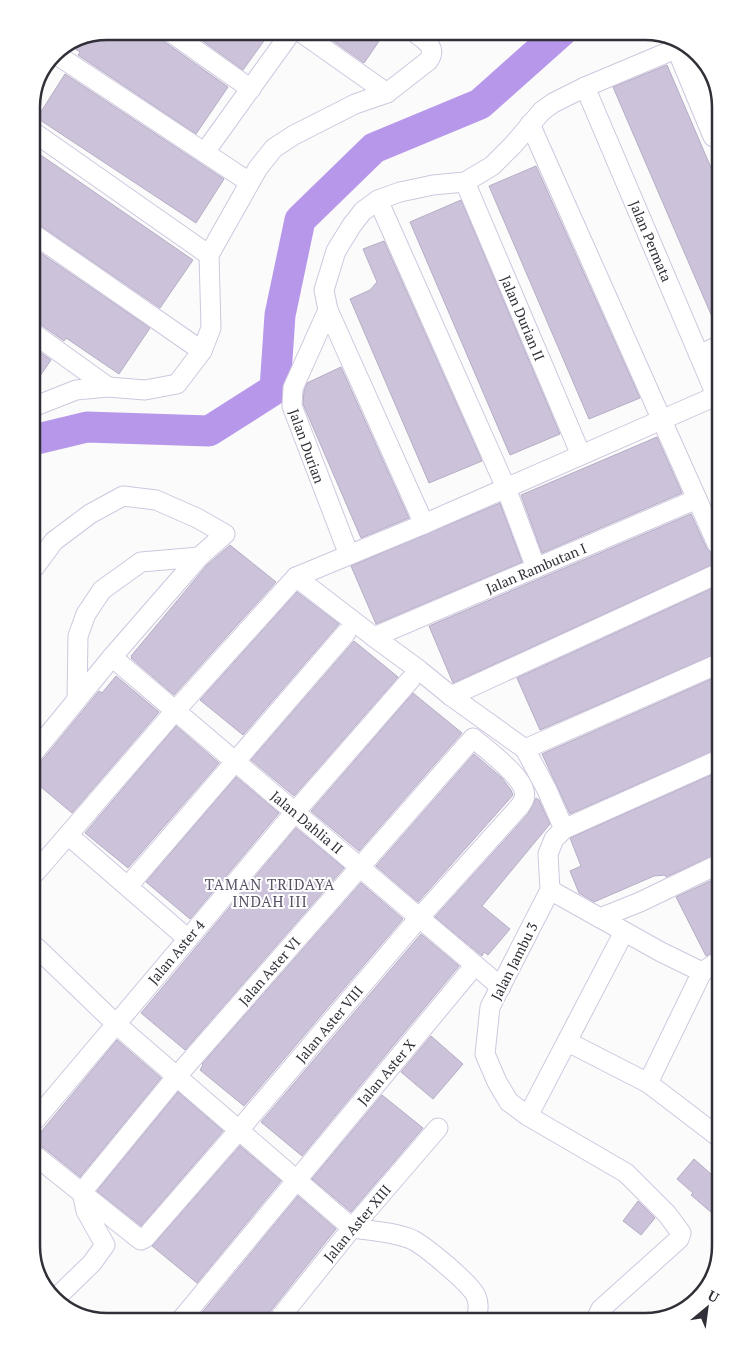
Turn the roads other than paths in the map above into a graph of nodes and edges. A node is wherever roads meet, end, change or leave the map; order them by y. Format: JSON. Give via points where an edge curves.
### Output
{"nodes":[{"id":1,"x":182,"y":40,"type":"edge"},
{"id":2,"x":286,"y":40,"type":"edge"},
{"id":3,"x":312,"y":40,"type":"edge"},
{"id":4,"x":425,"y":40,"type":"edge"},
{"id":5,"x":675,"y":48,"type":"edge"},
{"id":6,"x":685,"y":53,"type":"edge"},
{"id":7,"x":688,"y":56,"type":"edge"},
{"id":8,"x":61,"y":59,"type":"edge"},
{"id":9,"x":584,"y":87,"type":"junction"},
{"id":10,"x":251,"y":89,"type":"junction"},
{"id":11,"x":387,"y":93,"type":"junction"},
{"id":12,"x":711,"y":99,"type":"edge"},
{"id":13,"x":530,"y":124,"type":"junction"},
{"id":14,"x":712,"y":128,"type":"edge"},
{"id":15,"x":40,"y":137,"type":"edge"},
{"id":16,"x":205,"y":152,"type":"junction"},
{"id":17,"x":249,"y":182,"type":"junction"},
{"id":18,"x":465,"y":182,"type":"junction"},
{"id":19,"x":378,"y":200,"type":"junction"},
{"id":20,"x":40,"y":239,"type":"edge"},
{"id":21,"x":208,"y":255,"type":"junction"},
{"id":22,"x":328,"y":310,"type":"junction"},
{"id":23,"x":40,"y":339,"type":"edge"},
{"id":24,"x":202,"y":351,"type":"junction"},
{"id":25,"x":708,"y":351,"type":"edge"},
{"id":26,"x":712,"y":374,"type":"edge"},
{"id":27,"x":108,"y":387,"type":"junction"},
{"id":28,"x":712,"y":398,"type":"edge"},
{"id":29,"x":40,"y":404,"type":"edge"},
{"id":30,"x":662,"y":420,"type":"junction"},
{"id":31,"x":581,"y":455,"type":"junction"},
{"id":32,"x":506,"y":488,"type":"junction"},
{"id":33,"x":697,"y":499,"type":"junction"},
{"id":34,"x":424,"y":524,"type":"junction"},
{"id":35,"x":712,"y":533,"type":"edge"},
{"id":36,"x":349,"y":555,"type":"junction"},
{"id":37,"x":199,"y":557,"type":"junction"},
{"id":38,"x":40,"y":560,"type":"edge"},
{"id":39,"x":536,"y":568,"type":"junction"},
{"id":40,"x":296,"y":576,"type":"junction"},
{"id":41,"x":712,"y":576,"type":"edge"},
{"id":42,"x":346,"y":633,"type":"dead end"},
{"id":43,"x":374,"y":637,"type":"junction"},
{"id":44,"x":112,"y":657,"type":"junction"},
{"id":45,"x":712,"y":667,"type":"edge"},
{"id":46,"x":411,"y":679,"type":"dead end"},
{"id":47,"x":451,"y":696,"type":"junction"},
{"id":48,"x":77,"y":699,"type":"junction"},
{"id":49,"x":175,"y":710,"type":"junction"},
{"id":50,"x":473,"y":738,"type":"joint"},
{"id":51,"x":40,"y":746,"type":"edge"},
{"id":52,"x":525,"y":748,"type":"junction"},
{"id":53,"x":236,"y":762,"type":"junction"},
{"id":54,"x":712,"y":763,"type":"edge"},
{"id":55,"x":295,"y":812,"type":"junction"},
{"id":56,"x":564,"y":829,"type":"junction"},
{"id":57,"x":68,"y":835,"type":"junction"},
{"id":58,"x":40,"y":867,"type":"edge"},
{"id":59,"x":361,"y":867,"type":"junction"},
{"id":60,"x":712,"y":867,"type":"edge"},
{"id":61,"x":128,"y":886,"type":"junction"},
{"id":62,"x":550,"y":890,"type":"junction"},
{"id":63,"x":419,"y":918,"type":"junction"},
{"id":64,"x":600,"y":918,"type":"junction"},
{"id":65,"x":624,"y":932,"type":"junction"},
{"id":66,"x":188,"y":939,"type":"junction"},
{"id":67,"x":40,"y":951,"type":"edge"},
{"id":68,"x":475,"y":965,"type":"junction"},
{"id":69,"x":712,"y":966,"type":"edge"},
{"id":70,"x":702,"y":972,"type":"junction"},
{"id":71,"x":501,"y":987,"type":"junction"},
{"id":72,"x":116,"y":1024,"type":"junction"},
{"id":73,"x":568,"y":1042,"type":"junction"},
{"id":74,"x":177,"y":1076,"type":"junction"},
{"id":75,"x":648,"y":1083,"type":"junction"},
{"id":76,"x":40,"y":1114,"type":"edge"},
{"id":77,"x":528,"y":1116,"type":"junction"},
{"id":78,"x":438,"y":1128,"type":"dead end"},
{"id":79,"x":239,"y":1130,"type":"junction"},
{"id":80,"x":712,"y":1132,"type":"edge"},
{"id":81,"x":40,"y":1159,"type":"edge"},
{"id":82,"x":296,"y":1180,"type":"junction"},
{"id":83,"x":82,"y":1192,"type":"junction"},
{"id":84,"x":352,"y":1228,"type":"junction"},
{"id":85,"x":61,"y":1294,"type":"edge"},
{"id":86,"x":187,"y":1313,"type":"edge"},
{"id":87,"x":284,"y":1313,"type":"edge"},
{"id":88,"x":478,"y":1313,"type":"edge"},
{"id":89,"x":599,"y":1313,"type":"edge"}],
"edges":[{"from":1,"to":10,"type":"street"},
{"from":2,"to":10,"type":"street"},
{"from":3,"to":11,"type":"street"},
{"from":4,"to":11,"type":"street","via":[[433,51],[428,61]]},
{"from":5,"to":9,"type":"street"},
{"from":6,"to":14,"type":"street"},
{"from":7,"to":12,"type":"street"},
{"from":8,"to":16,"type":"street"},
{"from":9,"to":13,"type":"street","via":[[553,103]]},
{"from":9,"to":25,"type":"street","name":"Jalan Permata"},
{"from":10,"to":16,"type":"street"},
{"from":11,"to":17,"type":"street","via":[[355,104],[294,135],[274,148]]},
{"from":13,"to":18,"type":"street","via":[[492,166]]},
{"from":13,"to":30,"type":"street"},
{"from":15,"to":21,"type":"street"},
{"from":16,"to":17,"type":"street"},
{"from":17,"to":21,"type":"street"},
{"from":18,"to":19,"type":"street","via":[[400,192]]},
{"from":18,"to":31,"type":"street","name":"Jalan Durian II"},
{"from":19,"to":22,"type":"street","via":[[363,211],[336,251],[324,290]]},
{"from":19,"to":32,"type":"street"},
{"from":20,"to":24,"type":"street"},
{"from":21,"to":24,"type":"street","via":[[211,328]]},
{"from":22,"to":34,"type":"street"},
{"from":22,"to":36,"type":"street","name":"Jalan Durian","via":[[293,388],[292,406]]},
{"from":23,"to":27,"type":"street"},
{"from":24,"to":27,"type":"street","via":[[177,384],[145,390]]},
{"from":25,"to":26,"type":"street","name":"Jalan Permata"},
{"from":27,"to":29,"type":"street","via":[[76,390]]},
{"from":28,"to":30,"type":"street"},
{"from":30,"to":31,"type":"street"},
{"from":30,"to":33,"type":"street"},
{"from":31,"to":32,"type":"street"},
{"from":32,"to":34,"type":"street"},
{"from":32,"to":39,"type":"street"},
{"from":33,"to":35,"type":"street"},
{"from":33,"to":39,"type":"street","name":"Jalan Rambutan I"},
{"from":34,"to":36,"type":"street"},
{"from":36,"to":40,"type":"street"},
{"from":37,"to":38,"type":"street","via":[[225,534],[156,500],[123,496],[90,514],[54,541]]},
{"from":37,"to":44,"type":"street"},
{"from":37,"to":48,"type":"street","via":[[141,562],[102,590],[86,614],[78,636]]},
{"from":39,"to":43,"type":"street","name":"Jalan Rambutan I"},
{"from":40,"to":43,"type":"street"},
{"from":40,"to":49,"type":"street"},
{"from":41,"to":47,"type":"street"},
{"from":42,"to":53,"type":"street"},
{"from":43,"to":47,"type":"street"},
{"from":44,"to":48,"type":"street"},
{"from":44,"to":49,"type":"street","name":"Jalan Dahlia II"},
{"from":45,"to":52,"type":"street"},
{"from":46,"to":55,"type":"street","name":"Jalan Aster 4"},
{"from":47,"to":52,"type":"street"},
{"from":48,"to":51,"type":"street"},
{"from":49,"to":53,"type":"street","name":"Jalan Dahlia II"},
{"from":49,"to":57,"type":"street"},
{"from":50,"to":59,"type":"street","name":"Jalan Aster VI"},
{"from":50,"to":63,"type":"street","name":"Jalan Aster VIII","via":[[521,782],[525,799]]},
{"from":52,"to":56,"type":"street"},
{"from":53,"to":55,"type":"street","name":"Jalan Dahlia II"},
{"from":53,"to":61,"type":"street"},
{"from":54,"to":56,"type":"street"},
{"from":55,"to":59,"type":"street","name":"Jalan Dahlia II"},
{"from":55,"to":66,"type":"street","name":"Jalan Aster 4"},
{"from":56,"to":62,"type":"street","via":[[554,839],[548,854]]},
{"from":57,"to":58,"type":"street"},
{"from":57,"to":61,"type":"street"},
{"from":59,"to":63,"type":"street","name":"Jalan Dahlia II"},
{"from":59,"to":74,"type":"street","name":"Jalan Aster VI"},
{"from":60,"to":64,"type":"street"},
{"from":61,"to":66,"type":"street"},
{"from":62,"to":64,"type":"street"},
{"from":62,"to":71,"type":"street","name":"Jalan Jambu 3"},
{"from":63,"to":68,"type":"street","name":"Jalan Dahlia II"},
{"from":63,"to":79,"type":"street","name":"Jalan Aster VIII"},
{"from":64,"to":65,"type":"street"},
{"from":65,"to":70,"type":"street"},
{"from":65,"to":73,"type":"street"},
{"from":66,"to":72,"type":"street","name":"Jalan Aster 4"},
{"from":67,"to":72,"type":"street"},
{"from":68,"to":71,"type":"street","name":"Jalan Dahlia II"},
{"from":68,"to":82,"type":"street","name":"Jalan Aster X"},
{"from":69,"to":70,"type":"street"},
{"from":70,"to":75,"type":"street"},
{"from":71,"to":77,"type":"street","name":"Jalan Jambu 3","via":[[490,1007],[485,1054],[496,1082],[509,1102]]},
{"from":72,"to":74,"type":"street"},
{"from":72,"to":76,"type":"street","name":"Jalan Aster 4"},
{"from":73,"to":75,"type":"street"},
{"from":73,"to":77,"type":"street"},
{"from":74,"to":79,"type":"street"},
{"from":74,"to":83,"type":"street","name":"Jalan Aster VI"},
{"from":75,"to":80,"type":"street"},
{"from":77,"to":89,"type":"street","name":"Jalan Jambu 3","via":[[626,1173],[667,1214],[681,1233],[679,1239]]},
{"from":78,"to":84,"type":"street","name":"Jalan Aster XIII"},
{"from":79,"to":82,"type":"street"},
{"from":79,"to":83,"type":"street","name":"Jalan Aster VIII","via":[[142,1240]]},
{"from":81,"to":83,"type":"street"},
{"from":82,"to":84,"type":"street"},
{"from":82,"to":86,"type":"street","name":"Jalan Aster X"},
{"from":83,"to":85,"type":"street","via":[[86,1211],[106,1245]]},
{"from":84,"to":87,"type":"street","name":"Jalan Aster XIII"},
{"from":84,"to":88,"type":"street","via":[[399,1236],[427,1250],[475,1294]]}]}
